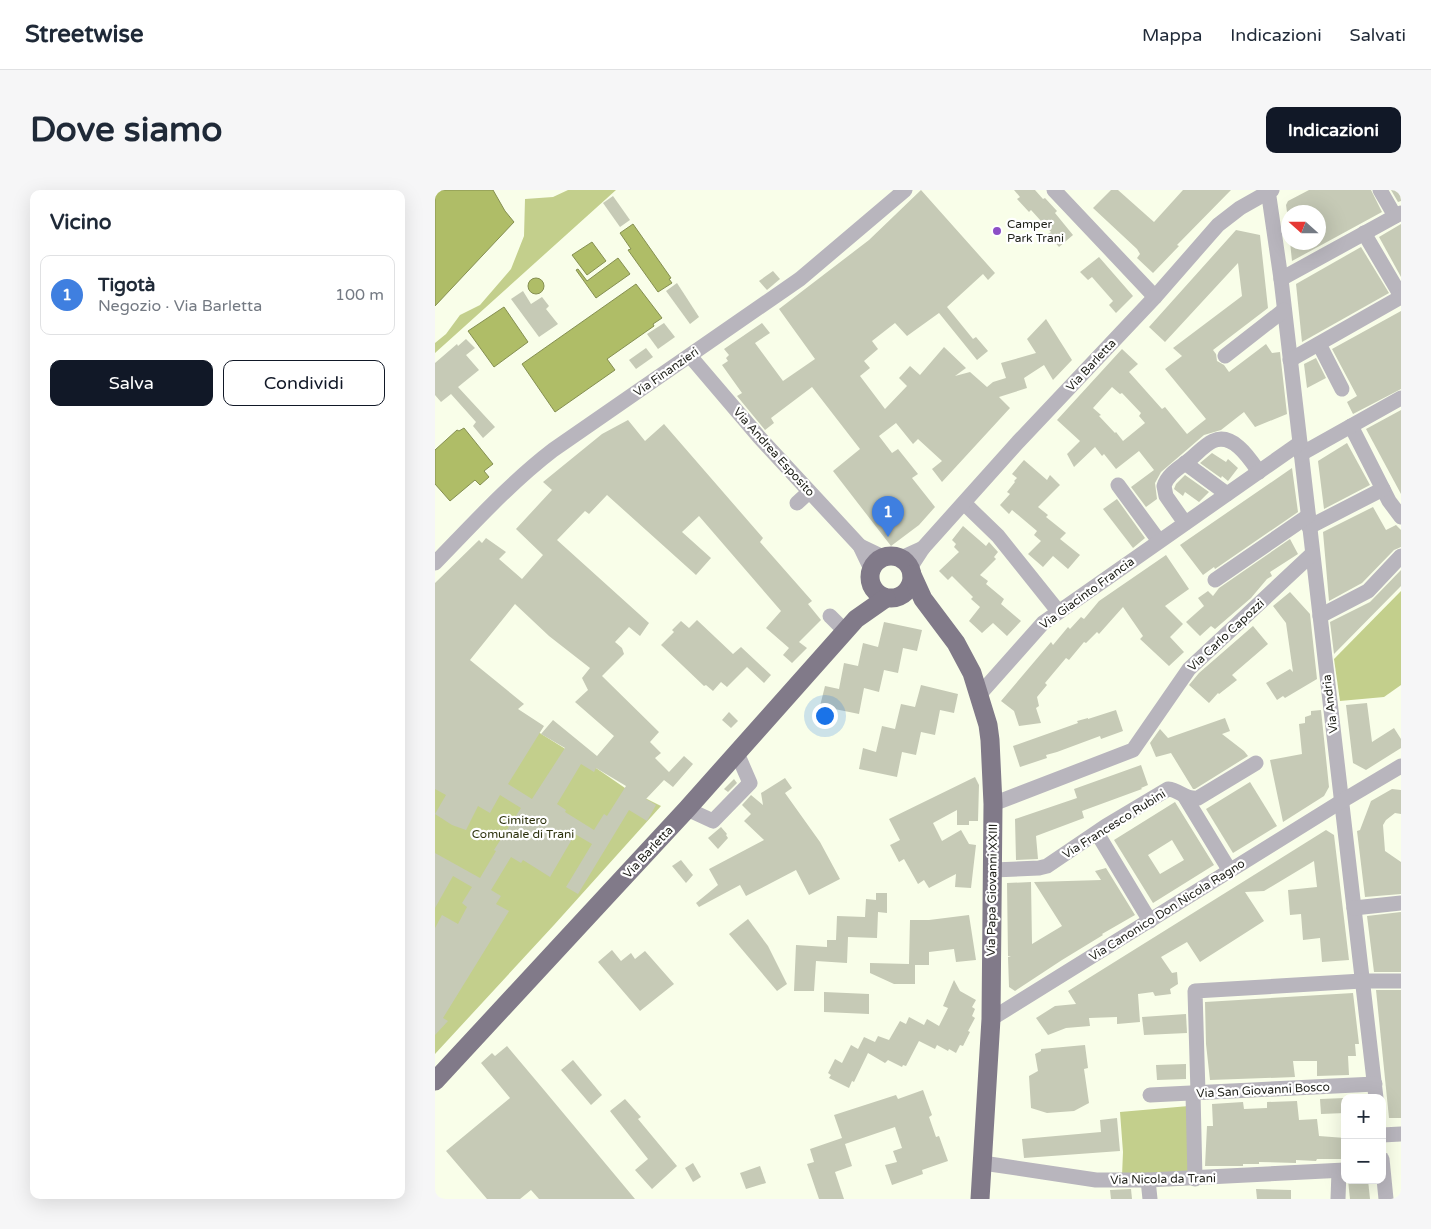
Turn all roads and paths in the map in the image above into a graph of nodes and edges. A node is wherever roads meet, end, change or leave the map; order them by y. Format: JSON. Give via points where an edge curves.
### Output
{"nodes":[{"id":1,"x":905,"y":190,"type":"edge"},
{"id":2,"x":1054,"y":190,"type":"edge"},
{"id":3,"x":1380,"y":190,"type":"edge"},
{"id":4,"x":1269,"y":191,"type":"edge"},
{"id":5,"x":1399,"y":214,"type":"edge"},
{"id":6,"x":1364,"y":233,"type":"junction"},
{"id":7,"x":1281,"y":279,"type":"junction"},
{"id":8,"x":1155,"y":297,"type":"junction"},
{"id":9,"x":1401,"y":297,"type":"edge"},
{"id":10,"x":1285,"y":310,"type":"junction"},
{"id":11,"x":1319,"y":344,"type":"junction"},
{"id":12,"x":690,"y":356,"type":"junction"},
{"id":13,"x":1225,"y":356,"type":"dead end"},
{"id":14,"x":1290,"y":360,"type":"junction"},
{"id":15,"x":1342,"y":388,"type":"dead end"},
{"id":16,"x":1401,"y":398,"type":"edge"},
{"id":17,"x":1351,"y":426,"type":"junction"},
{"id":18,"x":1300,"y":449,"type":"junction"},
{"id":19,"x":1185,"y":463,"type":"junction"},
{"id":20,"x":1259,"y":472,"type":"junction"},
{"id":21,"x":1118,"y":486,"type":"dead end"},
{"id":22,"x":1383,"y":489,"type":"junction"},
{"id":23,"x":809,"y":492,"type":"junction"},
{"id":24,"x":1227,"y":494,"type":"junction"},
{"id":25,"x":797,"y":503,"type":"dead end"},
{"id":26,"x":964,"y":503,"type":"junction"},
{"id":27,"x":1401,"y":517,"type":"edge"},
{"id":28,"x":1309,"y":521,"type":"junction"},
{"id":29,"x":1185,"y":524,"type":"junction"},
{"id":30,"x":1159,"y":541,"type":"junction"},
{"id":31,"x":1312,"y":554,"type":"junction"},
{"id":32,"x":1401,"y":556,"type":"edge"},
{"id":33,"x":435,"y":563,"type":"edge"},
{"id":34,"x":891,"y":573,"type":"junction"},
{"id":35,"x":1215,"y":580,"type":"dead end"},
{"id":36,"x":923,"y":599,"type":"junction"},
{"id":37,"x":1058,"y":611,"type":"junction"},
{"id":38,"x":830,"y":616,"type":"dead end"},
{"id":39,"x":1320,"y":616,"type":"junction"},
{"id":40,"x":851,"y":625,"type":"junction"},
{"id":41,"x":979,"y":695,"type":"junction"},
{"id":42,"x":737,"y":753,"type":"junction"},
{"id":43,"x":1256,"y":763,"type":"dead end"},
{"id":44,"x":1401,"y":766,"type":"edge"},
{"id":45,"x":1185,"y":797,"type":"junction"},
{"id":46,"x":1342,"y":801,"type":"junction"},
{"id":47,"x":993,"y":804,"type":"junction"},
{"id":48,"x":687,"y":809,"type":"junction"},
{"id":49,"x":1097,"y":832,"type":"junction"},
{"id":50,"x":993,"y":870,"type":"junction"},
{"id":51,"x":1230,"y":871,"type":"junction"},
{"id":52,"x":1401,"y":903,"type":"edge"},
{"id":53,"x":1354,"y":908,"type":"junction"},
{"id":54,"x":1150,"y":921,"type":"junction"},
{"id":55,"x":1362,"y":981,"type":"junction"},
{"id":56,"x":1401,"y":981,"type":"edge"},
{"id":57,"x":991,"y":1020,"type":"junction"},
{"id":58,"x":435,"y":1082,"type":"edge"},
{"id":59,"x":1375,"y":1091,"type":"edge"},
{"id":60,"x":1195,"y":1093,"type":"junction"},
{"id":61,"x":1150,"y":1095,"type":"dead end"},
{"id":62,"x":1401,"y":1134,"type":"edge"},
{"id":63,"x":1386,"y":1135,"type":"edge"},
{"id":64,"x":983,"y":1164,"type":"junction"},
{"id":65,"x":1341,"y":1170,"type":"edge"},
{"id":66,"x":1195,"y":1178,"type":"junction"},
{"id":67,"x":1148,"y":1180,"type":"junction"},
{"id":68,"x":1341,"y":1180,"type":"edge"},
{"id":69,"x":1385,"y":1184,"type":"edge"},
{"id":70,"x":980,"y":1199,"type":"edge"},
{"id":71,"x":1150,"y":1199,"type":"edge"},
{"id":72,"x":1339,"y":1199,"type":"edge"},
{"id":73,"x":1386,"y":1199,"type":"edge"}],
"edges":[{"from":1,"to":12,"type":"street","name":"Via Finanzieri","via":[[816,267]]},
{"from":2,"to":8,"type":"street"},
{"from":3,"to":5,"type":"street"},
{"from":4,"to":7,"type":"street","name":"Via Andria"},
{"from":4,"to":8,"type":"street","name":"Via Barletta","via":[[1217,226]]},
{"from":5,"to":6,"type":"street"},
{"from":6,"to":7,"type":"street"},
{"from":6,"to":9,"type":"street"},
{"from":7,"to":10,"type":"street","name":"Via Andria"},
{"from":8,"to":26,"type":"street","name":"Via Barletta"},
{"from":9,"to":11,"type":"street"},
{"from":10,"to":13,"type":"street"},
{"from":10,"to":14,"type":"street","name":"Via Andria"},
{"from":11,"to":14,"type":"street"},
{"from":11,"to":15,"type":"street"},
{"from":12,"to":23,"type":"street","name":"Via Andrea Esposito","via":[[706,387]]},
{"from":12,"to":33,"type":"street","name":"Via Finanzieri","via":[[536,463]]},
{"from":14,"to":18,"type":"street","name":"Via Andria"},
{"from":16,"to":17,"type":"street","name":"Via Giacinto Francia"},
{"from":17,"to":18,"type":"street","name":"Via Giacinto Francia"},
{"from":17,"to":22,"type":"street"},
{"from":18,"to":20,"type":"street","name":"Via Giacinto Francia"},
{"from":18,"to":28,"type":"street","name":"Via Andria"},
{"from":19,"to":20,"type":"street","via":[[1213,441],[1225,440],[1242,450]]},
{"from":19,"to":24,"type":"street"},
{"from":19,"to":29,"type":"street","via":[[1171,474],[1164,486],[1166,496]]},
{"from":20,"to":24,"type":"street","name":"Via Giacinto Francia"},
{"from":21,"to":30,"type":"street"},
{"from":22,"to":27,"type":"street"},
{"from":22,"to":28,"type":"street"},
{"from":23,"to":25,"type":"street"},
{"from":23,"to":34,"type":"street","name":"Via Andrea Esposito","via":[[860,546]]},
{"from":24,"to":29,"type":"street","name":"Via Giacinto Francia"},
{"from":26,"to":34,"type":"street","name":"Via Barletta","via":[[923,548]]},
{"from":26,"to":37,"type":"street","via":[[997,536]]},
{"from":28,"to":31,"type":"street","name":"Via Andria"},
{"from":28,"to":35,"type":"street"},
{"from":29,"to":30,"type":"street","name":"Via Giacinto Francia"},
{"from":30,"to":37,"type":"street","name":"Via Giacinto Francia"},
{"from":31,"to":39,"type":"street","name":"Via Andria"},
{"from":31,"to":47,"type":"street","name":"Via Carlo Capozzi","via":[[1189,669],[1133,750]]},
{"from":32,"to":39,"type":"street","via":[[1368,591]]},
{"from":34,"to":36,"type":"main road","name":"Via Papa Giovanni XXIII"},
{"from":34,"to":36,"type":"main road","name":"Via Barletta","via":[[909,588],[905,593]]},
{"from":34,"to":40,"type":"main road","name":"Via Barletta"},
{"from":36,"to":41,"type":"main road","name":"Via Papa Giovanni XXIII","via":[[964,656]]},
{"from":37,"to":41,"type":"street","name":"Via Giacinto Francia","via":[[1037,629]]},
{"from":38,"to":40,"type":"street"},
{"from":39,"to":46,"type":"street","name":"Via Andria"},
{"from":40,"to":42,"type":"main road","name":"Via Barletta"},
{"from":41,"to":47,"type":"main road","name":"Via Papa Giovanni XXIII","via":[[990,740]]},
{"from":42,"to":48,"type":"main road","name":"Via Barletta"},
{"from":42,"to":48,"type":"street","via":[[750,783],[713,821]]},
{"from":43,"to":45,"type":"street","name":"Via Francesco Rubini","via":[[1198,798]]},
{"from":44,"to":46,"type":"street","name":"Via Canonico Don Nicola Ragno"},
{"from":45,"to":49,"type":"street","name":"Via Francesco Rubini","via":[[1176,790],[1168,789]]},
{"from":45,"to":51,"type":"street"},
{"from":46,"to":51,"type":"street","name":"Via Canonico Don Nicola Ragno"},
{"from":46,"to":53,"type":"street","name":"Via Andria"},
{"from":47,"to":50,"type":"main road","name":"Via Papa Giovanni XXIII"},
{"from":48,"to":58,"type":"main road","name":"Via Barletta"},
{"from":49,"to":50,"type":"street","name":"Via Francesco Rubini","via":[[1047,866]]},
{"from":49,"to":54,"type":"street"},
{"from":50,"to":57,"type":"main road","name":"Via Papa Giovanni XXIII"},
{"from":51,"to":54,"type":"street","name":"Via Canonico Don Nicola Ragno"},
{"from":52,"to":53,"type":"street"},
{"from":53,"to":55,"type":"street","name":"Via Andria"},
{"from":54,"to":57,"type":"street","name":"Via Canonico Don Nicola Ragno"},
{"from":55,"to":56,"type":"street"},
{"from":55,"to":59,"type":"street","name":"Via Andria"},
{"from":55,"to":60,"type":"street","via":[[1195,991]]},
{"from":57,"to":64,"type":"main road","name":"Via Papa Giovanni XXIII"},
{"from":59,"to":60,"type":"street","name":"Via San Giovanni Bosco"},
{"from":60,"to":61,"type":"street","name":"Via San Giovanni Bosco"},
{"from":60,"to":66,"type":"street"},
{"from":62,"to":63,"type":"street"},
{"from":64,"to":67,"type":"street","name":"Via Nicola da Trani","via":[[1096,1180]]},
{"from":64,"to":70,"type":"main road","name":"Via Papa Giovanni XXIII"},
{"from":65,"to":66,"type":"street","name":"Via Nicola da Trani"},
{"from":66,"to":67,"type":"street","name":"Via Nicola da Trani"},
{"from":67,"to":71,"type":"street"},
{"from":68,"to":72,"type":"street"},
{"from":69,"to":73,"type":"street"}]}
